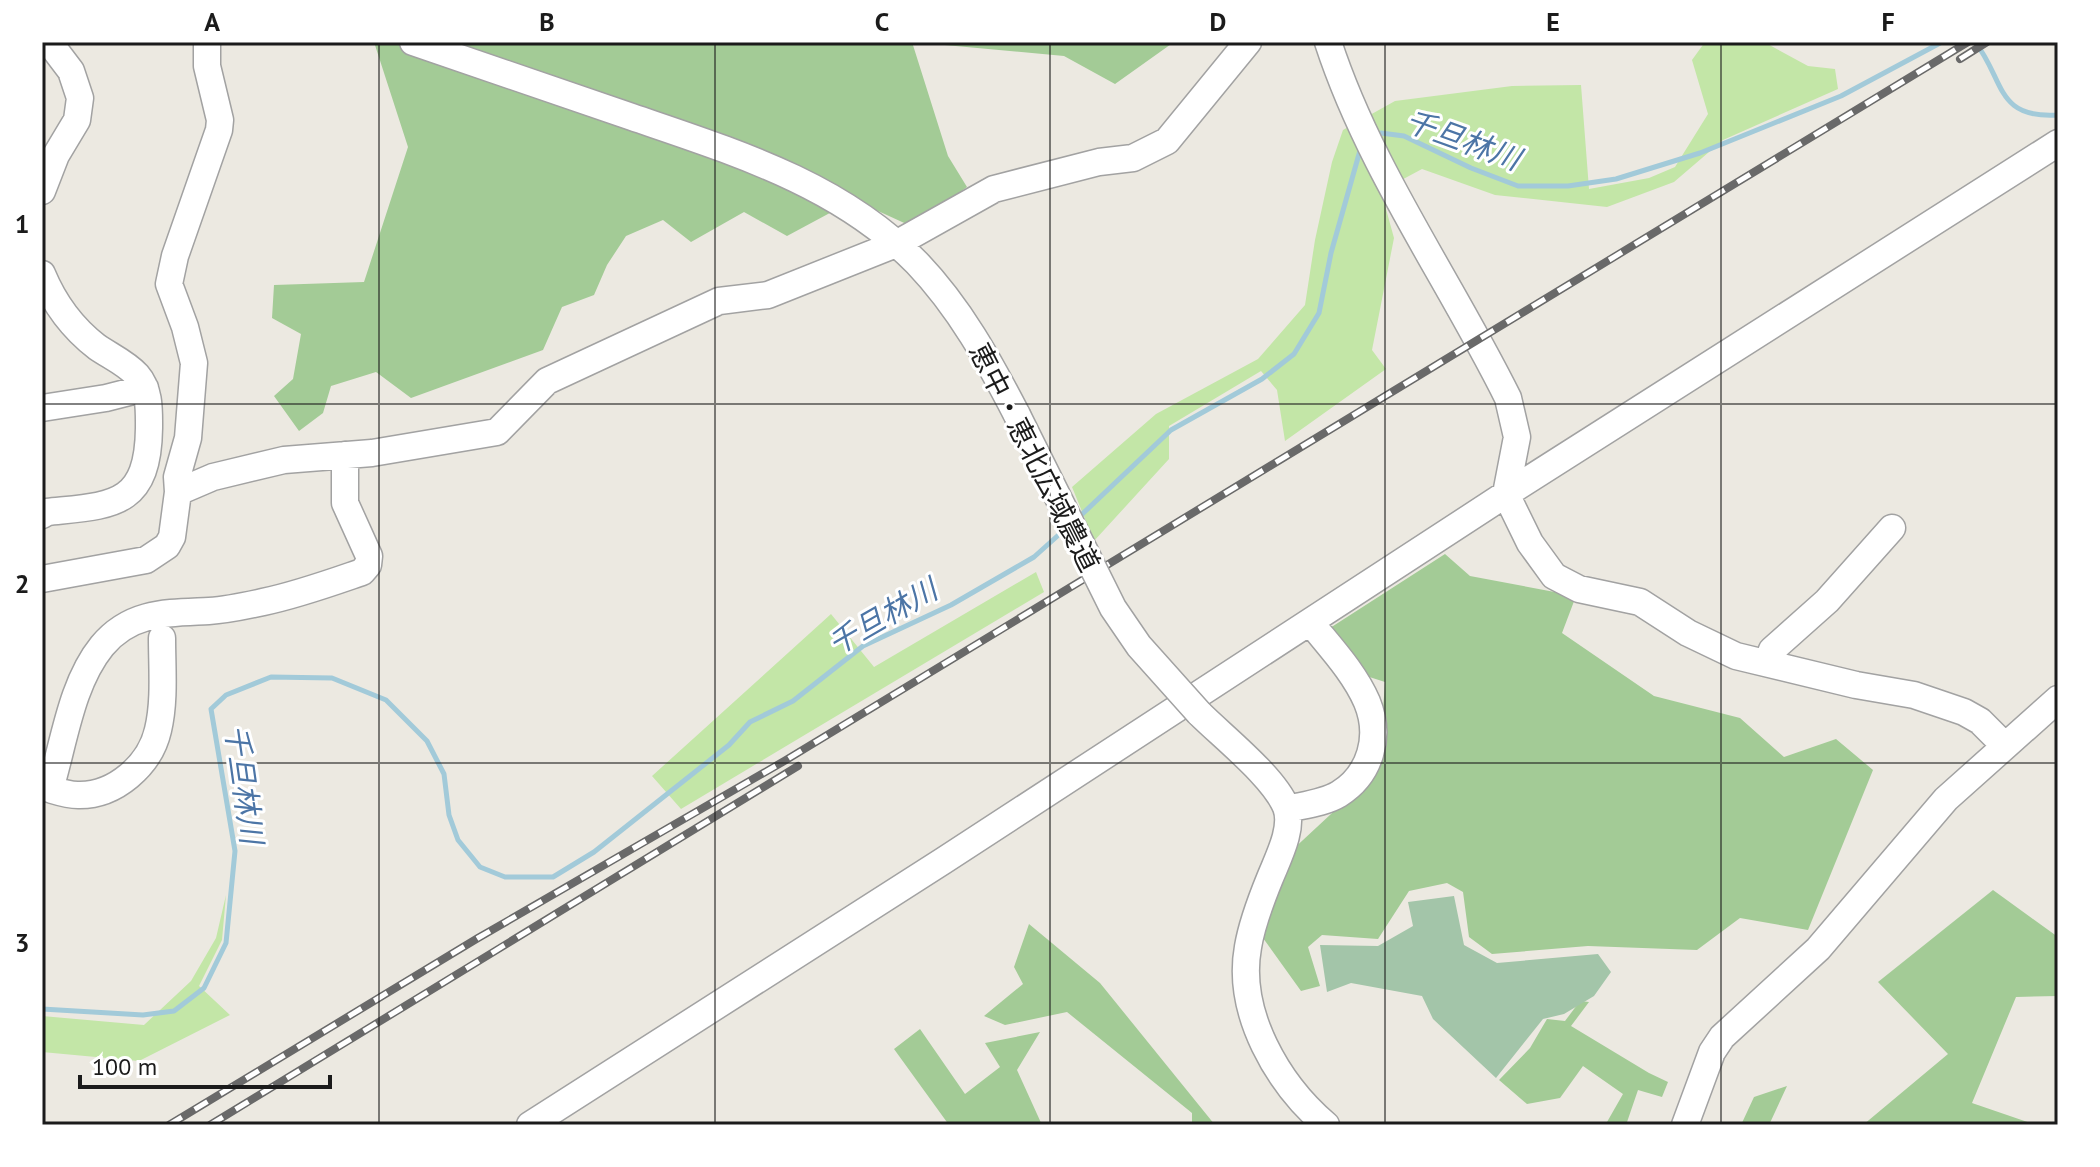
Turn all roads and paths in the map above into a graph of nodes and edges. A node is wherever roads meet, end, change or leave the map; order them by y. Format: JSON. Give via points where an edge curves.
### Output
{"nodes":[{"id":1,"x":49,"y":42,"type":"edge"},
{"id":2,"x":207,"y":42,"type":"edge"},
{"id":3,"x":413,"y":42,"type":"edge"},
{"id":4,"x":1248,"y":42,"type":"edge"},
{"id":5,"x":1328,"y":42,"type":"edge"},
{"id":6,"x":2058,"y":143,"type":"edge"},
{"id":7,"x":42,"y":191,"type":"edge"},
{"id":8,"x":896,"y":244,"type":"junction"},
{"id":9,"x":42,"y":274,"type":"edge"},
{"id":10,"x":145,"y":388,"type":"junction"},
{"id":11,"x":42,"y":408,"type":"edge"},
{"id":12,"x":345,"y":455,"type":"junction"},
{"id":13,"x":178,"y":492,"type":"junction"},
{"id":14,"x":1506,"y":494,"type":"junction"},
{"id":15,"x":42,"y":515,"type":"edge"},
{"id":16,"x":1892,"y":528,"type":"dead end"},
{"id":17,"x":42,"y":579,"type":"edge"},
{"id":18,"x":1310,"y":622,"type":"junction"},
{"id":19,"x":162,"y":638,"type":"dead end"},
{"id":20,"x":1767,"y":663,"type":"junction"},
{"id":21,"x":2058,"y":699,"type":"edge"},
{"id":22,"x":2005,"y":746,"type":"junction"},
{"id":23,"x":46,"y":788,"type":"edge"},
{"id":24,"x":1287,"y":809,"type":"junction"},
{"id":25,"x":530,"y":1125,"type":"edge"},
{"id":26,"x":1326,"y":1125,"type":"edge"},
{"id":27,"x":1685,"y":1125,"type":"edge"}],
"edges":[{"from":1,"to":7,"type":"street","via":[[71,71],[80,98],[77,120]]},
{"from":2,"to":13,"type":"street","via":[[219,130],[169,284],[194,363]]},
{"from":3,"to":8,"type":"street","name":"恵中・恵北広域農道","via":[[792,176],[843,204]]},
{"from":4,"to":8,"type":"street","via":[[1167,141],[1133,158],[994,189]]},
{"from":5,"to":14,"type":"street","via":[[1380,162],[1508,398],[1517,437]]},
{"from":6,"to":14,"type":"street"},
{"from":8,"to":12,"type":"street","via":[[768,295],[719,301],[547,381],[497,432]]},
{"from":8,"to":24,"type":"street","name":"恵中・恵北広域農道","bridge":true,"via":[[939,287],[990,364],[1113,608],[1139,646],[1269,781]]},
{"from":9,"to":10,"type":"street","via":[[53,300],[79,332],[138,376]]},
{"from":10,"to":11,"type":"street"},
{"from":10,"to":15,"type":"street","via":[[148,446],[138,481],[112,503]]},
{"from":12,"to":13,"type":"street","via":[[284,460],[213,477]]},
{"from":12,"to":23,"type":"street","via":[[345,503],[369,556],[362,572],[264,602],[165,612],[116,632],[89,666]]},
{"from":13,"to":17,"type":"street","via":[[172,537],[159,553],[146,560]]},
{"from":14,"to":18,"type":"street"},
{"from":14,"to":20,"type":"street","via":[[1530,543],[1554,576],[1579,589],[1640,602],[1688,633],[1736,656]]},
{"from":16,"to":20,"type":"street","via":[[1827,601],[1772,650]]},
{"from":18,"to":24,"type":"street","via":[[1367,702],[1374,741],[1363,770],[1338,794]]},
{"from":18,"to":25,"type":"street"},
{"from":19,"to":23,"type":"street","via":[[158,732],[144,759],[122,782],[93,794]]},
{"from":20,"to":22,"type":"street","via":[[1914,695],[1964,712]]},
{"from":21,"to":22,"type":"street"},
{"from":22,"to":27,"type":"street","via":[[1946,799],[1818,949],[1722,1037]]},
{"from":24,"to":26,"type":"street","via":[[1286,831],[1247,950],[1247,986],[1254,1021],[1270,1056]]}]}
